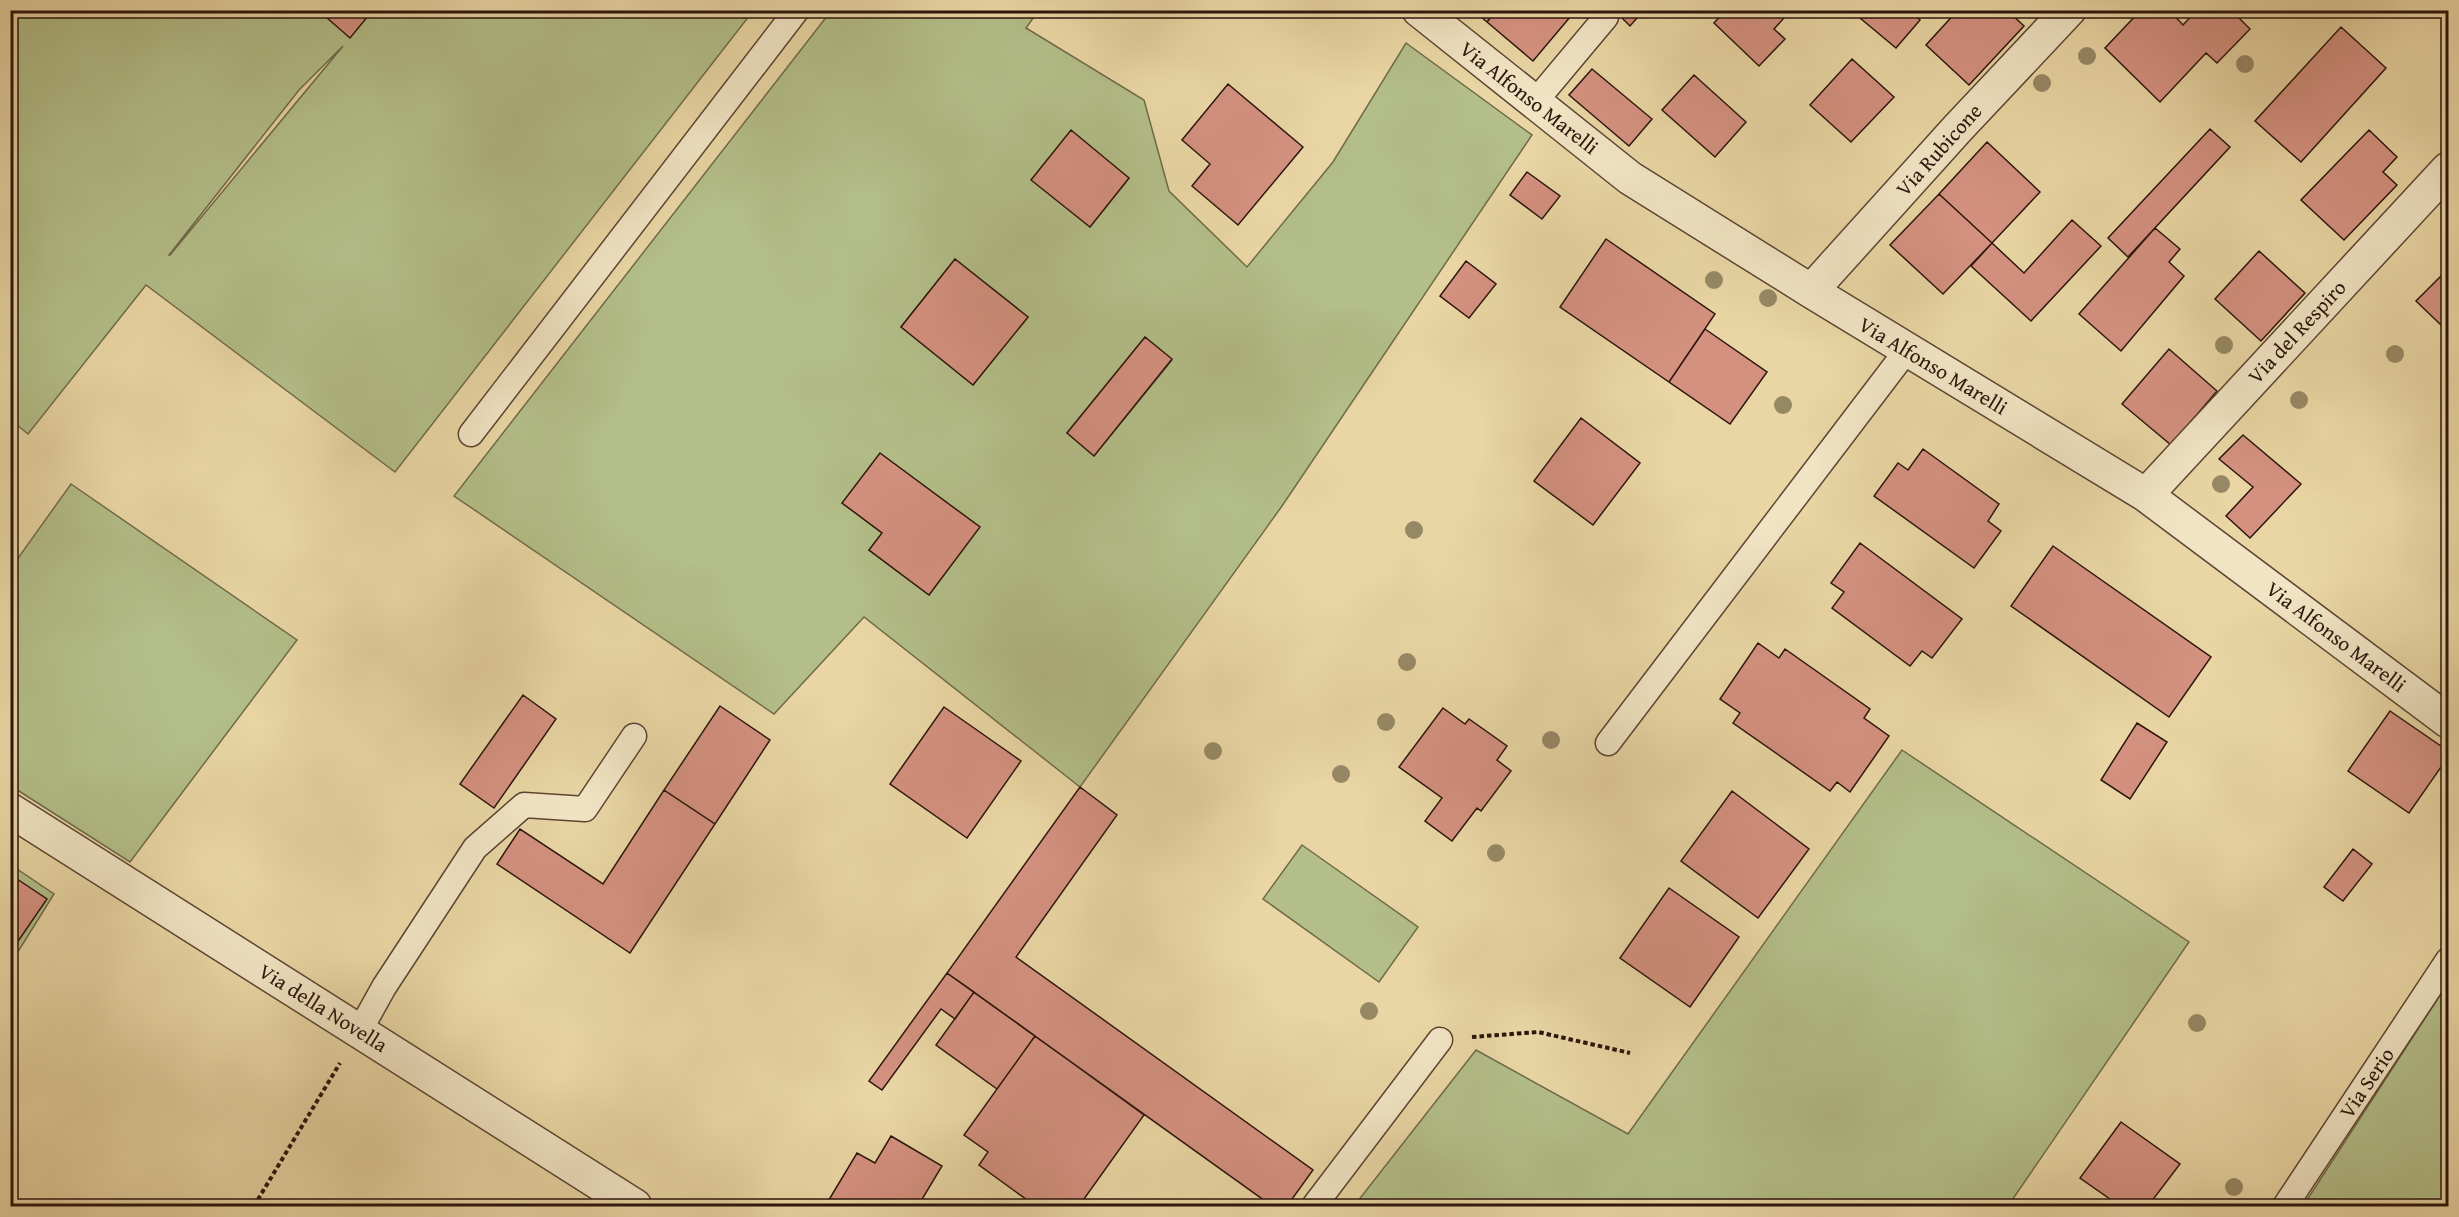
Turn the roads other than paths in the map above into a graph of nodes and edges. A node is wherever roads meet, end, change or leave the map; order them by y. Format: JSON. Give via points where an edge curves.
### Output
{"nodes":[{"id":1,"x":797,"y":10,"type":"edge"},
{"id":2,"x":1419,"y":10,"type":"edge"},
{"id":3,"x":1598,"y":10,"type":"edge"},
{"id":4,"x":2068,"y":10,"type":"edge"},
{"id":5,"x":1534,"y":103,"type":"junction"},
{"id":6,"x":2448,"y":169,"type":"edge"},
{"id":7,"x":1811,"y":291,"type":"junction"},
{"id":8,"x":1907,"y":350,"type":"junction"},
{"id":9,"x":471,"y":434,"type":"dead end"},
{"id":10,"x":2146,"y":495,"type":"junction"},
{"id":11,"x":2448,"y":721,"type":"edge"},
{"id":12,"x":634,"y":736,"type":"dead end"},
{"id":13,"x":1608,"y":743,"type":"dead end"},
{"id":14,"x":10,"y":810,"type":"edge"},
{"id":15,"x":2448,"y":960,"type":"edge"},
{"id":16,"x":360,"y":1032,"type":"junction"},
{"id":17,"x":1440,"y":1040,"type":"road end"},
{"id":18,"x":635,"y":1206,"type":"edge"},
{"id":19,"x":1314,"y":1206,"type":"edge"},
{"id":20,"x":2285,"y":1206,"type":"edge"}],
"edges":[{"from":1,"to":9,"type":"lane"},
{"from":2,"to":5,"type":"street","name":"Via Alfonso Marelli"},
{"from":3,"to":5,"type":"lane","via":[[1606,17]]},
{"from":4,"to":7,"type":"street","name":"Via Rubicone"},
{"from":5,"to":7,"type":"street","name":"Via Alfonso Marelli","via":[[1630,178]]},
{"from":6,"to":10,"type":"street","name":"Via del Respiro"},
{"from":7,"to":8,"type":"street","name":"Via Alfonso Marelli"},
{"from":8,"to":10,"type":"street","name":"Via Alfonso Marelli"},
{"from":8,"to":13,"type":"lane"},
{"from":10,"to":11,"type":"street","name":"Via Alfonso Marelli"},
{"from":12,"to":16,"type":"lane","via":[[585,809],[524,805],[475,848],[384,987]]},
{"from":14,"to":16,"type":"street","name":"Via della Novella"},
{"from":15,"to":20,"type":"lane","name":"Via Serio"},
{"from":16,"to":18,"type":"street","name":"Via della Novella"},
{"from":17,"to":19,"type":"lane"}]}
